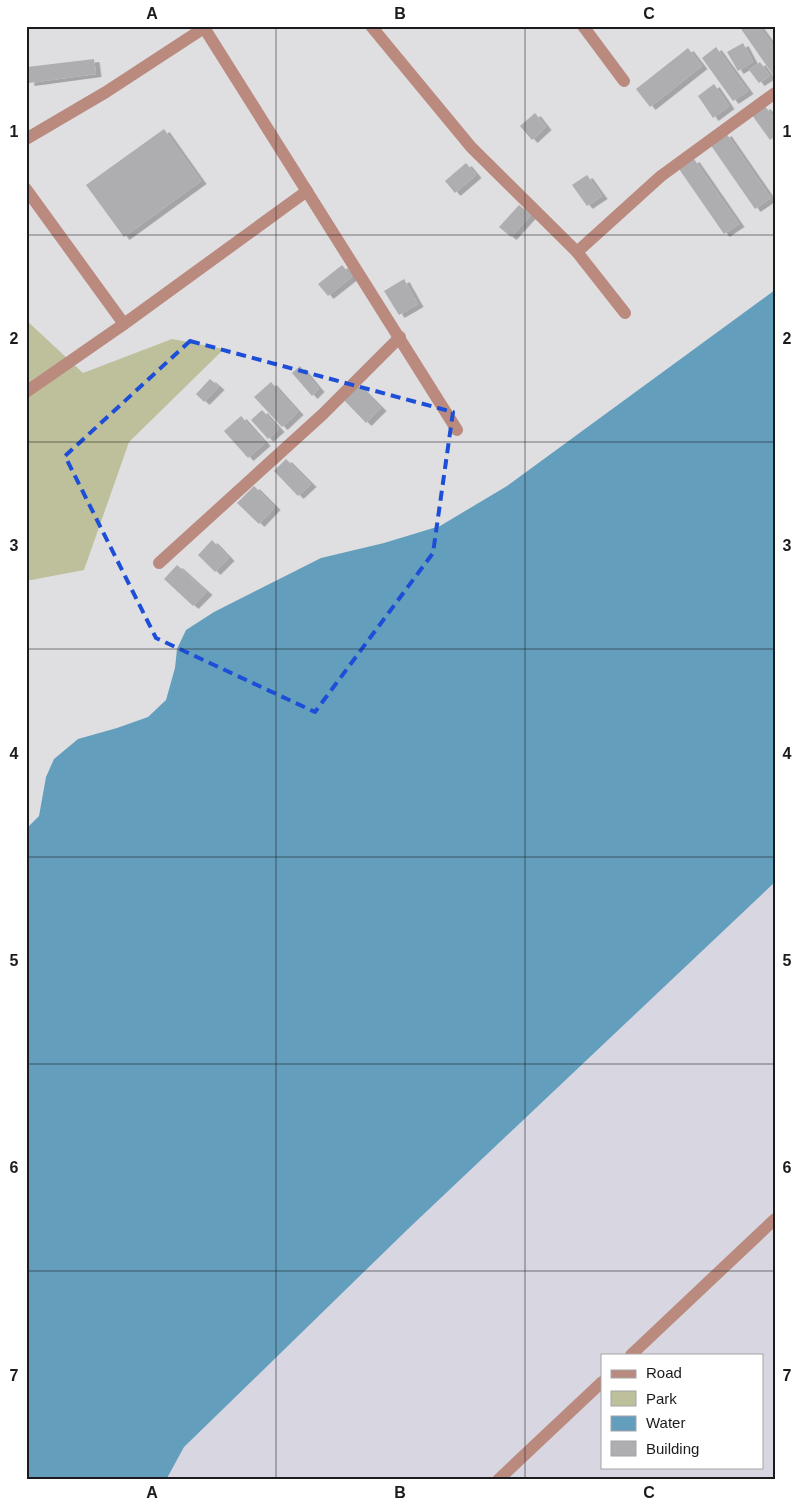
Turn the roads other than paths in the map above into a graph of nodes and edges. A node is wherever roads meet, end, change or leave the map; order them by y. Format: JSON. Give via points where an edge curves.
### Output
{"nodes":[{"id":1,"x":371,"y":26,"type":"edge"},
{"id":2,"x":584,"y":26,"type":"edge"},
{"id":3,"x":205,"y":27,"type":"edge"},
{"id":4,"x":624,"y":81,"type":"dead end"},
{"id":5,"x":775,"y":93,"type":"edge"},
{"id":6,"x":26,"y":138,"type":"edge"},
{"id":7,"x":26,"y":189,"type":"edge"},
{"id":8,"x":307,"y":191,"type":"junction"},
{"id":9,"x":577,"y":252,"type":"junction"},
{"id":10,"x":625,"y":313,"type":"dead end"},
{"id":11,"x":124,"y":324,"type":"junction"},
{"id":12,"x":400,"y":337,"type":"junction"},
{"id":13,"x":26,"y":392,"type":"edge"},
{"id":14,"x":457,"y":430,"type":"dead end"},
{"id":15,"x":159,"y":563,"type":"dead end"},
{"id":16,"x":775,"y":1219,"type":"edge"},
{"id":17,"x":632,"y":1354,"type":"edge"},
{"id":18,"x":601,"y":1383,"type":"edge"},
{"id":19,"x":498,"y":1480,"type":"edge"}],
"edges":[{"from":1,"to":9,"type":"street","via":[[471,147]]},
{"from":2,"to":4,"type":"street"},
{"from":3,"to":6,"type":"street","via":[[106,92]]},
{"from":3,"to":8,"type":"street"},
{"from":5,"to":9,"type":"street","via":[[660,176]]},
{"from":7,"to":11,"type":"street"},
{"from":8,"to":11,"type":"street"},
{"from":8,"to":12,"type":"street"},
{"from":9,"to":10,"type":"street"},
{"from":11,"to":13,"type":"street"},
{"from":12,"to":14,"type":"street"},
{"from":12,"to":15,"type":"street","via":[[323,414]]},
{"from":16,"to":17,"type":"street"},
{"from":18,"to":19,"type":"street"}]}
